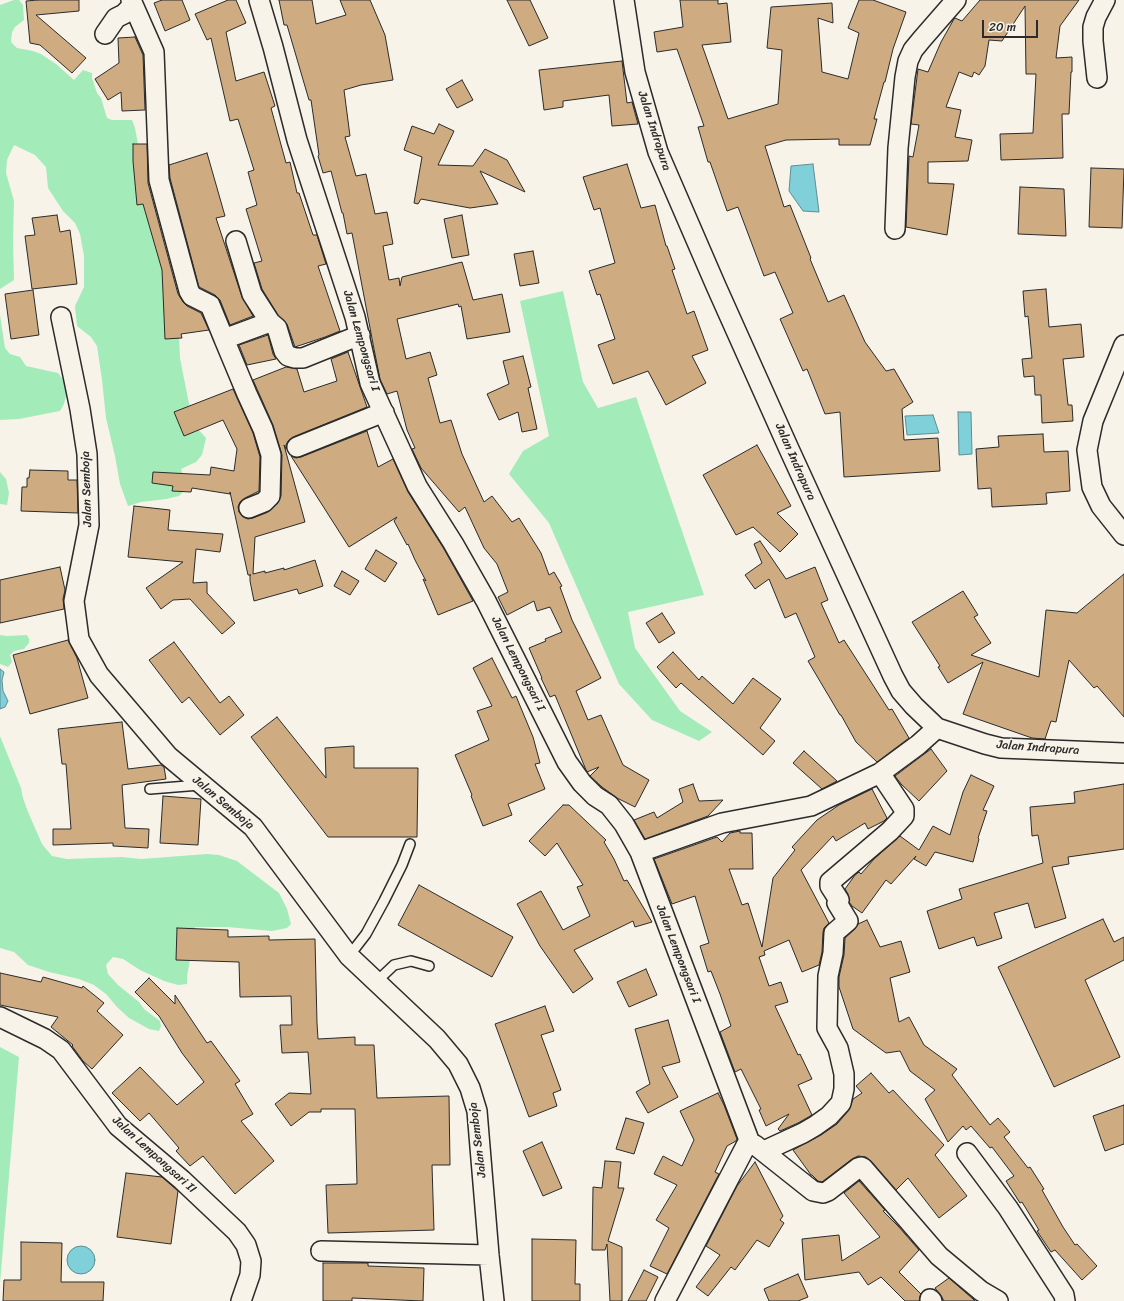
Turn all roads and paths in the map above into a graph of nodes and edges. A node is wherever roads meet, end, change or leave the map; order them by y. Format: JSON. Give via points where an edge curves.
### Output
{"nodes":[{"id":1,"x":259,"y":0,"type":"edge"},
{"id":2,"x":624,"y":0,"type":"edge"},
{"id":3,"x":956,"y":0,"type":"edge"},
{"id":4,"x":1105,"y":0,"type":"edge"},
{"id":5,"x":132,"y":2,"type":"edge"},
{"id":6,"x":105,"y":34,"type":"dead end"},
{"id":7,"x":1097,"y":78,"type":"dead end"},
{"id":8,"x":894,"y":229,"type":"dead end"},
{"id":9,"x":236,"y":240,"type":"dead end"},
{"id":10,"x":61,"y":318,"type":"dead end"},
{"id":11,"x":261,"y":325,"type":"junction"},
{"id":12,"x":360,"y":335,"type":"junction"},
{"id":13,"x":224,"y":339,"type":"junction"},
{"id":14,"x":1124,"y":345,"type":"edge"},
{"id":15,"x":384,"y":412,"type":"junction"},
{"id":16,"x":297,"y":447,"type":"dead end"},
{"id":17,"x":249,"y":508,"type":"dead end"},
{"id":18,"x":1124,"y":535,"type":"edge"},
{"id":19,"x":937,"y":728,"type":"junction"},
{"id":20,"x":1124,"y":753,"type":"edge"},
{"id":21,"x":880,"y":773,"type":"junction"},
{"id":22,"x":202,"y":785,"type":"junction"},
{"id":23,"x":150,"y":789,"type":"dead end"},
{"id":24,"x":410,"y":844,"type":"dead end"},
{"id":25,"x":640,"y":852,"type":"junction"},
{"id":26,"x":349,"y":956,"type":"junction"},
{"id":27,"x":429,"y":966,"type":"dead end"},
{"id":28,"x":376,"y":982,"type":"junction"},
{"id":29,"x":0,"y":1017,"type":"edge"},
{"id":30,"x":749,"y":1140,"type":"junction"},
{"id":31,"x":764,"y":1151,"type":"junction"},
{"id":32,"x":967,"y":1153,"type":"dead end"},
{"id":33,"x":321,"y":1251,"type":"dead end"},
{"id":34,"x":489,"y":1255,"type":"junction"},
{"id":35,"x":241,"y":1301,"type":"edge"},
{"id":36,"x":494,"y":1301,"type":"edge"},
{"id":37,"x":665,"y":1301,"type":"edge"},
{"id":38,"x":998,"y":1301,"type":"edge"},
{"id":39,"x":1065,"y":1301,"type":"edge"}],
"edges":[{"from":1,"to":12,"type":"street","name":"Jalan Lempongsari I","via":[[297,140]]},
{"from":2,"to":19,"type":"street","name":"Jalan Indrapura","via":[[635,72],[658,152],[893,676],[901,691]]},
{"from":3,"to":8,"type":"street","via":[[913,50],[908,61],[898,148]]},
{"from":4,"to":7,"type":"street","via":[[1093,27]]},
{"from":5,"to":6,"type":"street"},
{"from":5,"to":13,"type":"street","via":[[154,52],[159,180],[189,291],[192,296],[210,306]]},
{"from":9,"to":11,"type":"street"},
{"from":10,"to":22,"type":"street","name":"Jalan Semboja","via":[[87,454],[89,525],[74,601],[79,638],[99,675],[168,756]]},
{"from":11,"to":12,"type":"street","via":[[277,328],[284,351],[288,356],[295,358],[303,358]]},
{"from":11,"to":13,"type":"street"},
{"from":12,"to":15,"type":"street","name":"Jalan Lempongsari I","via":[[370,383]]},
{"from":13,"to":17,"type":"street","via":[[263,429],[270,455],[270,496],[264,502]]},
{"from":14,"to":18,"type":"street","via":[[1093,421],[1087,450],[1092,487],[1101,506]]},
{"from":15,"to":16,"type":"street"},
{"from":15,"to":25,"type":"street","name":"Jalan Lempongsari I","via":[[417,486],[486,601],[567,762],[582,783],[609,805],[624,824]]},
{"from":19,"to":20,"type":"street","name":"Jalan Indrapura","via":[[1001,748]]},
{"from":19,"to":21,"type":"street"},
{"from":21,"to":25,"type":"street","via":[[811,806],[722,823]]},
{"from":21,"to":31,"type":"street","via":[[904,809],[904,816],[830,882],[839,900],[837,903],[848,921],[834,933],[828,976],[828,1028],[838,1048],[844,1074],[841,1103],[815,1126]]},
{"from":22,"to":23,"type":"lane"},
{"from":22,"to":26,"type":"street","name":"Jalan Semboja","via":[[253,827]]},
{"from":24,"to":26,"type":"lane","via":[[384,901],[366,934]]},
{"from":25,"to":30,"type":"street","name":"Jalan Lempongsari I"},
{"from":26,"to":28,"type":"street","name":"Jalan Semboja"},
{"from":27,"to":28,"type":"lane","via":[[411,961],[394,964]]},
{"from":28,"to":34,"type":"street","name":"Jalan Semboja","via":[[437,1039],[458,1064],[470,1088],[477,1111]]},
{"from":29,"to":35,"type":"street","name":"Jalan Lempongsari II","via":[[45,1039],[61,1050],[118,1126],[182,1180],[237,1232],[246,1245],[251,1261],[250,1275]]},
{"from":30,"to":31,"type":"street"},
{"from":30,"to":37,"type":"street"},
{"from":31,"to":38,"type":"street","via":[[813,1191],[823,1193],[858,1168],[864,1168],[939,1256],[981,1291]]},
{"from":32,"to":39,"type":"street","via":[[1008,1208],[1064,1295]]},
{"from":33,"to":34,"type":"street"},
{"from":34,"to":36,"type":"street","name":"Jalan Semboja"}]}
